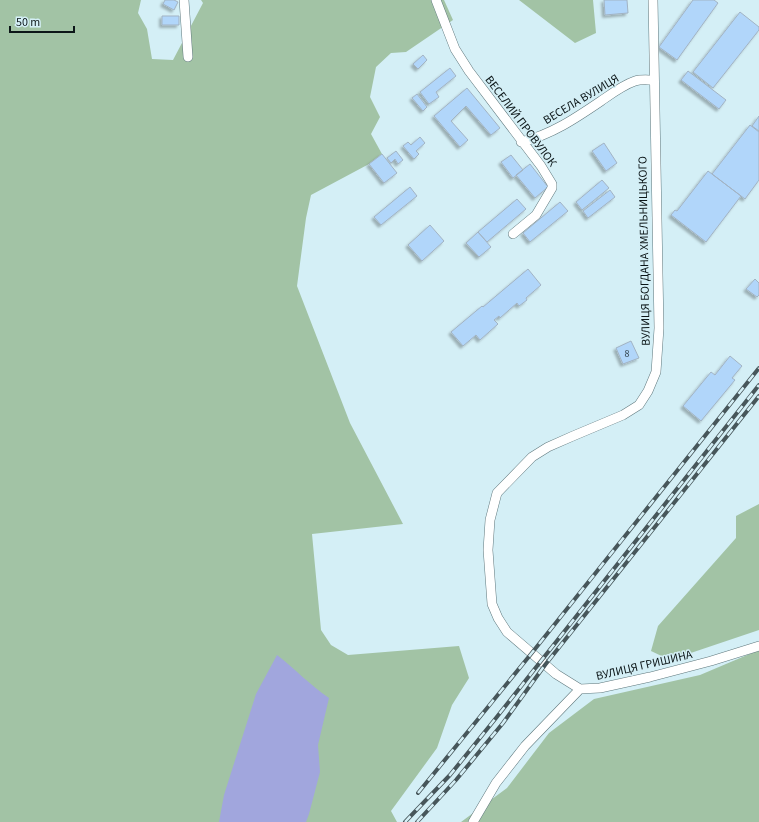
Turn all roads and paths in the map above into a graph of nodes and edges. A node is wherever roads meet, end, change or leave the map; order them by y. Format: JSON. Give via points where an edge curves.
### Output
{"nodes":[{"id":1,"x":184,"y":0,"type":"edge"},
{"id":2,"x":436,"y":0,"type":"edge"},
{"id":3,"x":653,"y":0,"type":"edge"},
{"id":4,"x":188,"y":57,"type":"dead end"},
{"id":5,"x":654,"y":80,"type":"junction"},
{"id":6,"x":522,"y":142,"type":"junction"},
{"id":7,"x":513,"y":234,"type":"dead end"},
{"id":8,"x":759,"y":646,"type":"edge"},
{"id":9,"x":580,"y":689,"type":"junction"},
{"id":10,"x":473,"y":822,"type":"edge"}],
"edges":[{"from":1,"to":4,"type":"street"},
{"from":2,"to":6,"type":"street","name":"ВЕСЕЛИЙ ПРОВУЛОК","via":[[455,49]]},
{"from":3,"to":5,"type":"street","name":"ВУЛИЦЯ БОГДАНА ХМЕЛЬНИЦЬКОГО"},
{"from":5,"to":6,"type":"street","name":"ВЕСЕЛА ВУЛИЦЯ","via":[[636,80],[552,131]]},
{"from":5,"to":9,"type":"street","name":"ВУЛИЦЯ БОГДАНА ХМЕЛЬНИЦЬКОГО","via":[[659,328],[656,372],[639,404],[623,415],[560,441],[532,457],[497,493],[490,520],[488,550],[492,604],[498,618],[507,632],[540,661]]},
{"from":6,"to":7,"type":"street","name":"ВЕСЕЛИЙ ПРОВУЛОК","via":[[549,179],[552,188],[536,215]]},
{"from":8,"to":9,"type":"street","name":"ВУЛИЦЯ ГРИШИНА","via":[[650,677],[600,688]]},
{"from":9,"to":10,"type":"street","via":[[525,746],[496,783]]}]}
